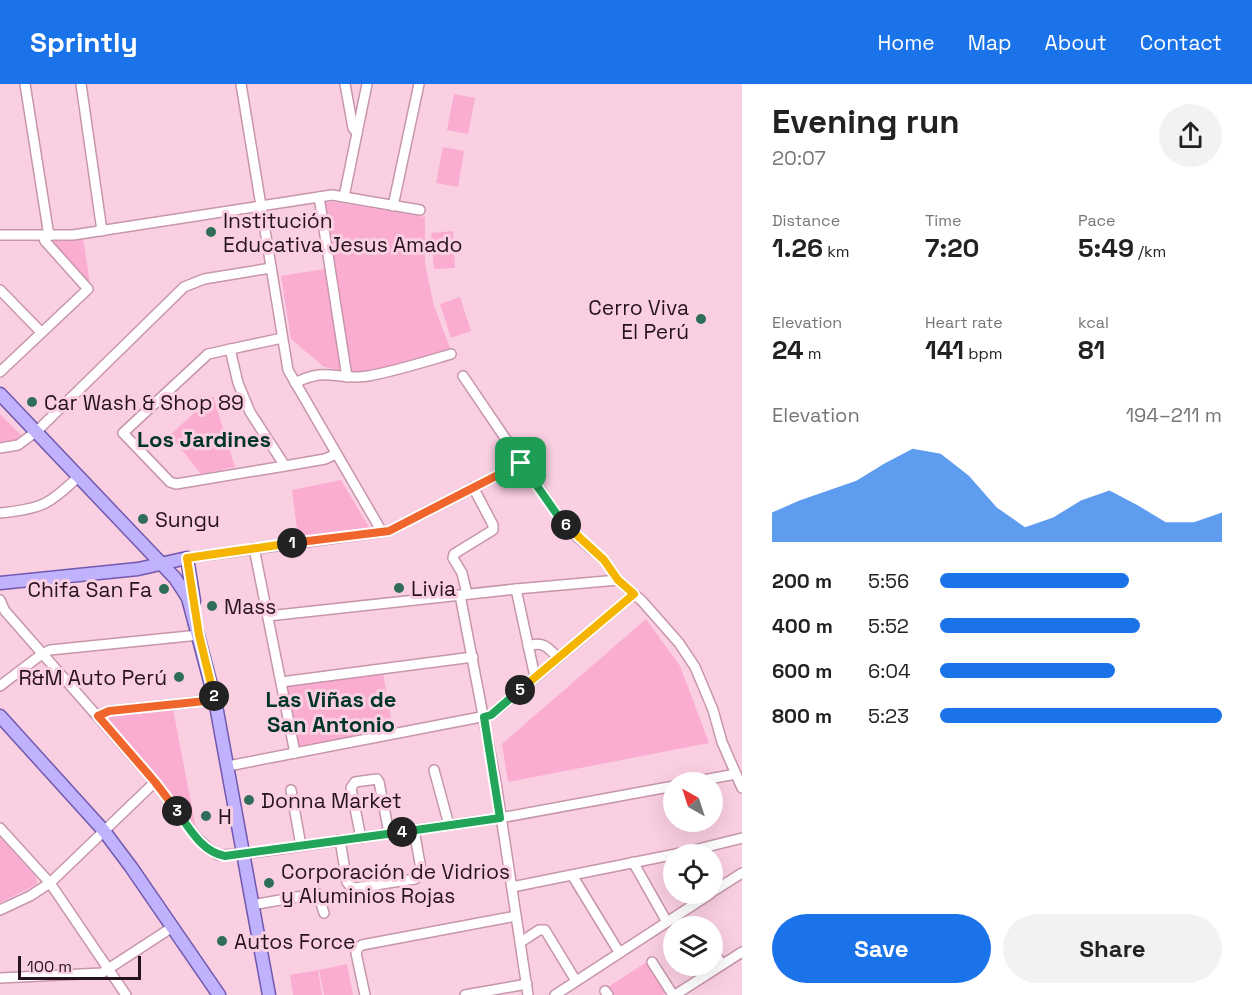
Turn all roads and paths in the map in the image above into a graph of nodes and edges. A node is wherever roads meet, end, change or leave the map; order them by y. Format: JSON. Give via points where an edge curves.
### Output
{"nodes":[{"id":1,"x":25,"y":84,"type":"edge"},
{"id":2,"x":81,"y":84,"type":"edge"},
{"id":3,"x":241,"y":84,"type":"edge"},
{"id":4,"x":345,"y":84,"type":"edge"},
{"id":5,"x":367,"y":84,"type":"edge"},
{"id":6,"x":419,"y":84,"type":"edge"},
{"id":7,"x":357,"y":133,"type":"junction"},
{"id":8,"x":319,"y":197,"type":"junction"},
{"id":9,"x":344,"y":197,"type":"junction"},
{"id":10,"x":261,"y":206,"type":"junction"},
{"id":11,"x":393,"y":206,"type":"junction"},
{"id":12,"x":420,"y":210,"type":"dead end"},
{"id":13,"x":102,"y":231,"type":"junction"},
{"id":14,"x":0,"y":232,"type":"edge"},
{"id":15,"x":46,"y":236,"type":"junction"},
{"id":16,"x":271,"y":268,"type":"junction"},
{"id":17,"x":0,"y":290,"type":"edge"},
{"id":18,"x":41,"y":332,"type":"junction"},
{"id":19,"x":282,"y":338,"type":"junction"},
{"id":20,"x":230,"y":349,"type":"junction"},
{"id":21,"x":451,"y":354,"type":"dead end"},
{"id":22,"x":0,"y":372,"type":"edge"},
{"id":23,"x":463,"y":376,"type":"dead end"},
{"id":24,"x":347,"y":377,"type":"junction"},
{"id":25,"x":295,"y":383,"type":"junction"},
{"id":26,"x":0,"y":394,"type":"edge"},
{"id":27,"x":37,"y":431,"type":"junction"},
{"id":28,"x":0,"y":448,"type":"edge"},
{"id":29,"x":336,"y":454,"type":"junction"},
{"id":30,"x":521,"y":463,"type":"junction"},
{"id":31,"x":285,"y":466,"type":"junction"},
{"id":32,"x":80,"y":476,"type":"junction"},
{"id":33,"x":473,"y":487,"type":"junction"},
{"id":34,"x":0,"y":513,"type":"edge"},
{"id":35,"x":382,"y":532,"type":"junction"},
{"id":36,"x":254,"y":548,"type":"junction"},
{"id":37,"x":187,"y":558,"type":"junction"},
{"id":38,"x":162,"y":564,"type":"junction"},
{"id":39,"x":618,"y":580,"type":"junction"},
{"id":40,"x":0,"y":583,"type":"edge"},
{"id":41,"x":516,"y":589,"type":"junction"},
{"id":42,"x":634,"y":594,"type":"junction"},
{"id":43,"x":464,"y":595,"type":"junction"},
{"id":44,"x":0,"y":600,"type":"edge"},
{"id":45,"x":268,"y":616,"type":"junction"},
{"id":46,"x":199,"y":635,"type":"junction"},
{"id":47,"x":528,"y":646,"type":"junction"},
{"id":48,"x":42,"y":654,"type":"junction"},
{"id":49,"x":473,"y":657,"type":"junction"},
{"id":50,"x":558,"y":658,"type":"junction"},
{"id":51,"x":535,"y":677,"type":"junction"},
{"id":52,"x":281,"y":682,"type":"junction"},
{"id":53,"x":0,"y":686,"type":"edge"},
{"id":54,"x":215,"y":700,"type":"junction"},
{"id":55,"x":0,"y":716,"type":"edge"},
{"id":56,"x":98,"y":716,"type":"junction"},
{"id":57,"x":484,"y":717,"type":"junction"},
{"id":58,"x":295,"y":753,"type":"junction"},
{"id":59,"x":228,"y":766,"type":"junction"},
{"id":60,"x":434,"y":770,"type":"dead end"},
{"id":61,"x":736,"y":774,"type":"junction"},
{"id":62,"x":723,"y":776,"type":"edge"},
{"id":63,"x":155,"y":782,"type":"junction"},
{"id":64,"x":663,"y":788,"type":"edge"},
{"id":65,"x":742,"y":788,"type":"edge"},
{"id":66,"x":291,"y":790,"type":"dead end"},
{"id":67,"x":500,"y":818,"type":"junction"},
{"id":68,"x":449,"y":825,"type":"junction"},
{"id":69,"x":0,"y":828,"type":"edge"},
{"id":70,"x":414,"y":830,"type":"junction"},
{"id":71,"x":104,"y":831,"type":"junction"},
{"id":72,"x":389,"y":833,"type":"junction"},
{"id":73,"x":361,"y":838,"type":"junction"},
{"id":74,"x":742,"y":838,"type":"edge"},
{"id":75,"x":340,"y":840,"type":"junction"},
{"id":76,"x":720,"y":844,"type":"edge"},
{"id":77,"x":301,"y":846,"type":"junction"},
{"id":78,"x":244,"y":855,"type":"junction"},
{"id":79,"x":663,"y":857,"type":"edge"},
{"id":80,"x":633,"y":862,"type":"junction"},
{"id":81,"x":742,"y":873,"type":"edge"},
{"id":82,"x":572,"y":875,"type":"junction"},
{"id":83,"x":50,"y":883,"type":"junction"},
{"id":84,"x":723,"y":886,"type":"edge"},
{"id":85,"x":512,"y":887,"type":"junction"},
{"id":86,"x":695,"y":904,"type":"edge"},
{"id":87,"x":252,"y":905,"type":"junction"},
{"id":88,"x":0,"y":910,"type":"edge"},
{"id":89,"x":324,"y":913,"type":"dead end"},
{"id":90,"x":516,"y":916,"type":"junction"},
{"id":91,"x":664,"y":916,"type":"edge"},
{"id":92,"x":676,"y":916,"type":"edge"},
{"id":93,"x":663,"y":924,"type":"edge"},
{"id":94,"x":171,"y":928,"type":"junction"},
{"id":95,"x":521,"y":942,"type":"junction"},
{"id":96,"x":619,"y":952,"type":"junction"},
{"id":97,"x":742,"y":952,"type":"edge"},
{"id":98,"x":652,"y":962,"type":"dead end"},
{"id":99,"x":723,"y":963,"type":"edge"},
{"id":100,"x":108,"y":970,"type":"junction"},
{"id":101,"x":703,"y":976,"type":"edge"},
{"id":102,"x":0,"y":978,"type":"edge"},
{"id":103,"x":576,"y":981,"type":"junction"},
{"id":104,"x":527,"y":984,"type":"junction"},
{"id":105,"x":126,"y":995,"type":"edge"},
{"id":106,"x":219,"y":995,"type":"edge"},
{"id":107,"x":269,"y":995,"type":"edge"},
{"id":108,"x":365,"y":995,"type":"edge"},
{"id":109,"x":465,"y":995,"type":"edge"},
{"id":110,"x":528,"y":995,"type":"edge"},
{"id":111,"x":555,"y":995,"type":"edge"},
{"id":112,"x":674,"y":995,"type":"edge"}],
"edges":[{"from":1,"to":15,"type":"street"},
{"from":2,"to":13,"type":"street"},
{"from":3,"to":10,"type":"street"},
{"from":4,"to":7,"type":"street","via":[[351,123]]},
{"from":5,"to":7,"type":"street"},
{"from":6,"to":11,"type":"street"},
{"from":7,"to":9,"type":"street"},
{"from":8,"to":9,"type":"street"},
{"from":8,"to":10,"type":"street"},
{"from":8,"to":24,"type":"street"},
{"from":9,"to":11,"type":"street"},
{"from":10,"to":13,"type":"street"},
{"from":10,"to":16,"type":"street"},
{"from":11,"to":12,"type":"street"},
{"from":13,"to":15,"type":"street"},
{"from":14,"to":15,"type":"street"},
{"from":15,"to":18,"type":"street","via":[[45,241],[88,290]]},
{"from":16,"to":19,"type":"street"},
{"from":16,"to":27,"type":"street","via":[[204,279],[184,287]]},
{"from":17,"to":18,"type":"street"},
{"from":18,"to":22,"type":"street"},
{"from":19,"to":20,"type":"street"},
{"from":19,"to":25,"type":"street","via":[[288,370]]},
{"from":20,"to":31,"type":"street","via":[[250,412]]},
{"from":20,"to":31,"type":"street","via":[[208,354],[123,433],[176,484]]},
{"from":21,"to":24,"type":"street","via":[[384,373]]},
{"from":23,"to":30,"type":"street"},
{"from":24,"to":25,"type":"street","via":[[314,374]]},
{"from":25,"to":29,"type":"street"},
{"from":26,"to":27,"type":"main road"},
{"from":27,"to":28,"type":"street","via":[[19,444]]},
{"from":27,"to":32,"type":"main road"},
{"from":29,"to":31,"type":"street"},
{"from":29,"to":35,"type":"street"},
{"from":30,"to":33,"type":"street"},
{"from":30,"to":39,"type":"street","via":[[556,513],[604,560]]},
{"from":32,"to":34,"type":"street","via":[[48,504]]},
{"from":32,"to":38,"type":"main road"},
{"from":33,"to":35,"type":"street"},
{"from":33,"to":43,"type":"street","via":[[493,530],[454,554],[462,573]]},
{"from":35,"to":36,"type":"street"},
{"from":36,"to":37,"type":"street"},
{"from":36,"to":45,"type":"street"},
{"from":37,"to":38,"type":"main road"},
{"from":37,"to":46,"type":"main road"},
{"from":38,"to":40,"type":"main road"},
{"from":38,"to":46,"type":"main road","via":[[183,588]]},
{"from":39,"to":41,"type":"street"},
{"from":39,"to":42,"type":"street"},
{"from":41,"to":43,"type":"street"},
{"from":41,"to":47,"type":"street"},
{"from":42,"to":50,"type":"street"},
{"from":42,"to":61,"type":"street","via":[[679,643],[695,667]]},
{"from":43,"to":45,"type":"street"},
{"from":43,"to":49,"type":"street"},
{"from":44,"to":48,"type":"street"},
{"from":45,"to":52,"type":"street"},
{"from":46,"to":48,"type":"street","via":[[60,648]]},
{"from":46,"to":54,"type":"main road"},
{"from":47,"to":50,"type":"street","via":[[547,646]]},
{"from":47,"to":51,"type":"street"},
{"from":48,"to":53,"type":"street"},
{"from":48,"to":56,"type":"street"},
{"from":49,"to":52,"type":"street"},
{"from":49,"to":57,"type":"street"},
{"from":50,"to":51,"type":"street"},
{"from":51,"to":57,"type":"street"},
{"from":52,"to":58,"type":"street"},
{"from":54,"to":56,"type":"street","via":[[109,711]]},
{"from":54,"to":59,"type":"main road"},
{"from":55,"to":71,"type":"main road"},
{"from":56,"to":63,"type":"street"},
{"from":57,"to":58,"type":"street"},
{"from":57,"to":67,"type":"street"},
{"from":58,"to":59,"type":"street"},
{"from":59,"to":78,"type":"main road"},
{"from":60,"to":68,"type":"street"},
{"from":61,"to":62,"type":"street"},
{"from":61,"to":65,"type":"street"},
{"from":63,"to":71,"type":"street"},
{"from":63,"to":78,"type":"street","via":[[207,848],[218,855]]},
{"from":64,"to":67,"type":"street"},
{"from":66,"to":77,"type":"street"},
{"from":67,"to":68,"type":"street"},
{"from":67,"to":85,"type":"street"},
{"from":68,"to":70,"type":"street"},
{"from":69,"to":83,"type":"street"},
{"from":70,"to":72,"type":"street"},
{"from":70,"to":75,"type":"street","via":[[420,875],[355,888],[347,882]]},
{"from":71,"to":83,"type":"street"},
{"from":71,"to":94,"type":"main road"},
{"from":72,"to":73,"type":"street"},
{"from":72,"to":73,"type":"street","via":[[379,782],[374,778],[355,782],[351,788]]},
{"from":73,"to":75,"type":"street"},
{"from":74,"to":76,"type":"street"},
{"from":75,"to":77,"type":"street"},
{"from":77,"to":78,"type":"street"},
{"from":78,"to":87,"type":"main road"},
{"from":79,"to":80,"type":"street"},
{"from":80,"to":82,"type":"street"},
{"from":80,"to":91,"type":"street"},
{"from":81,"to":84,"type":"street"},
{"from":82,"to":85,"type":"street"},
{"from":82,"to":96,"type":"street"},
{"from":83,"to":88,"type":"street"},
{"from":83,"to":100,"type":"street"},
{"from":85,"to":90,"type":"street"},
{"from":86,"to":92,"type":"street"},
{"from":87,"to":89,"type":"street","via":[[318,894]]},
{"from":87,"to":107,"type":"main road"},
{"from":90,"to":95,"type":"street"},
{"from":90,"to":108,"type":"street","via":[[362,945],[356,953]]},
{"from":93,"to":96,"type":"street"},
{"from":94,"to":100,"type":"street"},
{"from":94,"to":106,"type":"main road"},
{"from":95,"to":103,"type":"street","via":[[545,930]]},
{"from":95,"to":104,"type":"street"},
{"from":96,"to":103,"type":"street"},
{"from":97,"to":99,"type":"street"},
{"from":98,"to":112,"type":"street"},
{"from":100,"to":102,"type":"street"},
{"from":100,"to":105,"type":"street"},
{"from":101,"to":112,"type":"street"},
{"from":103,"to":111,"type":"street"},
{"from":104,"to":109,"type":"street"},
{"from":104,"to":110,"type":"street"}]}
